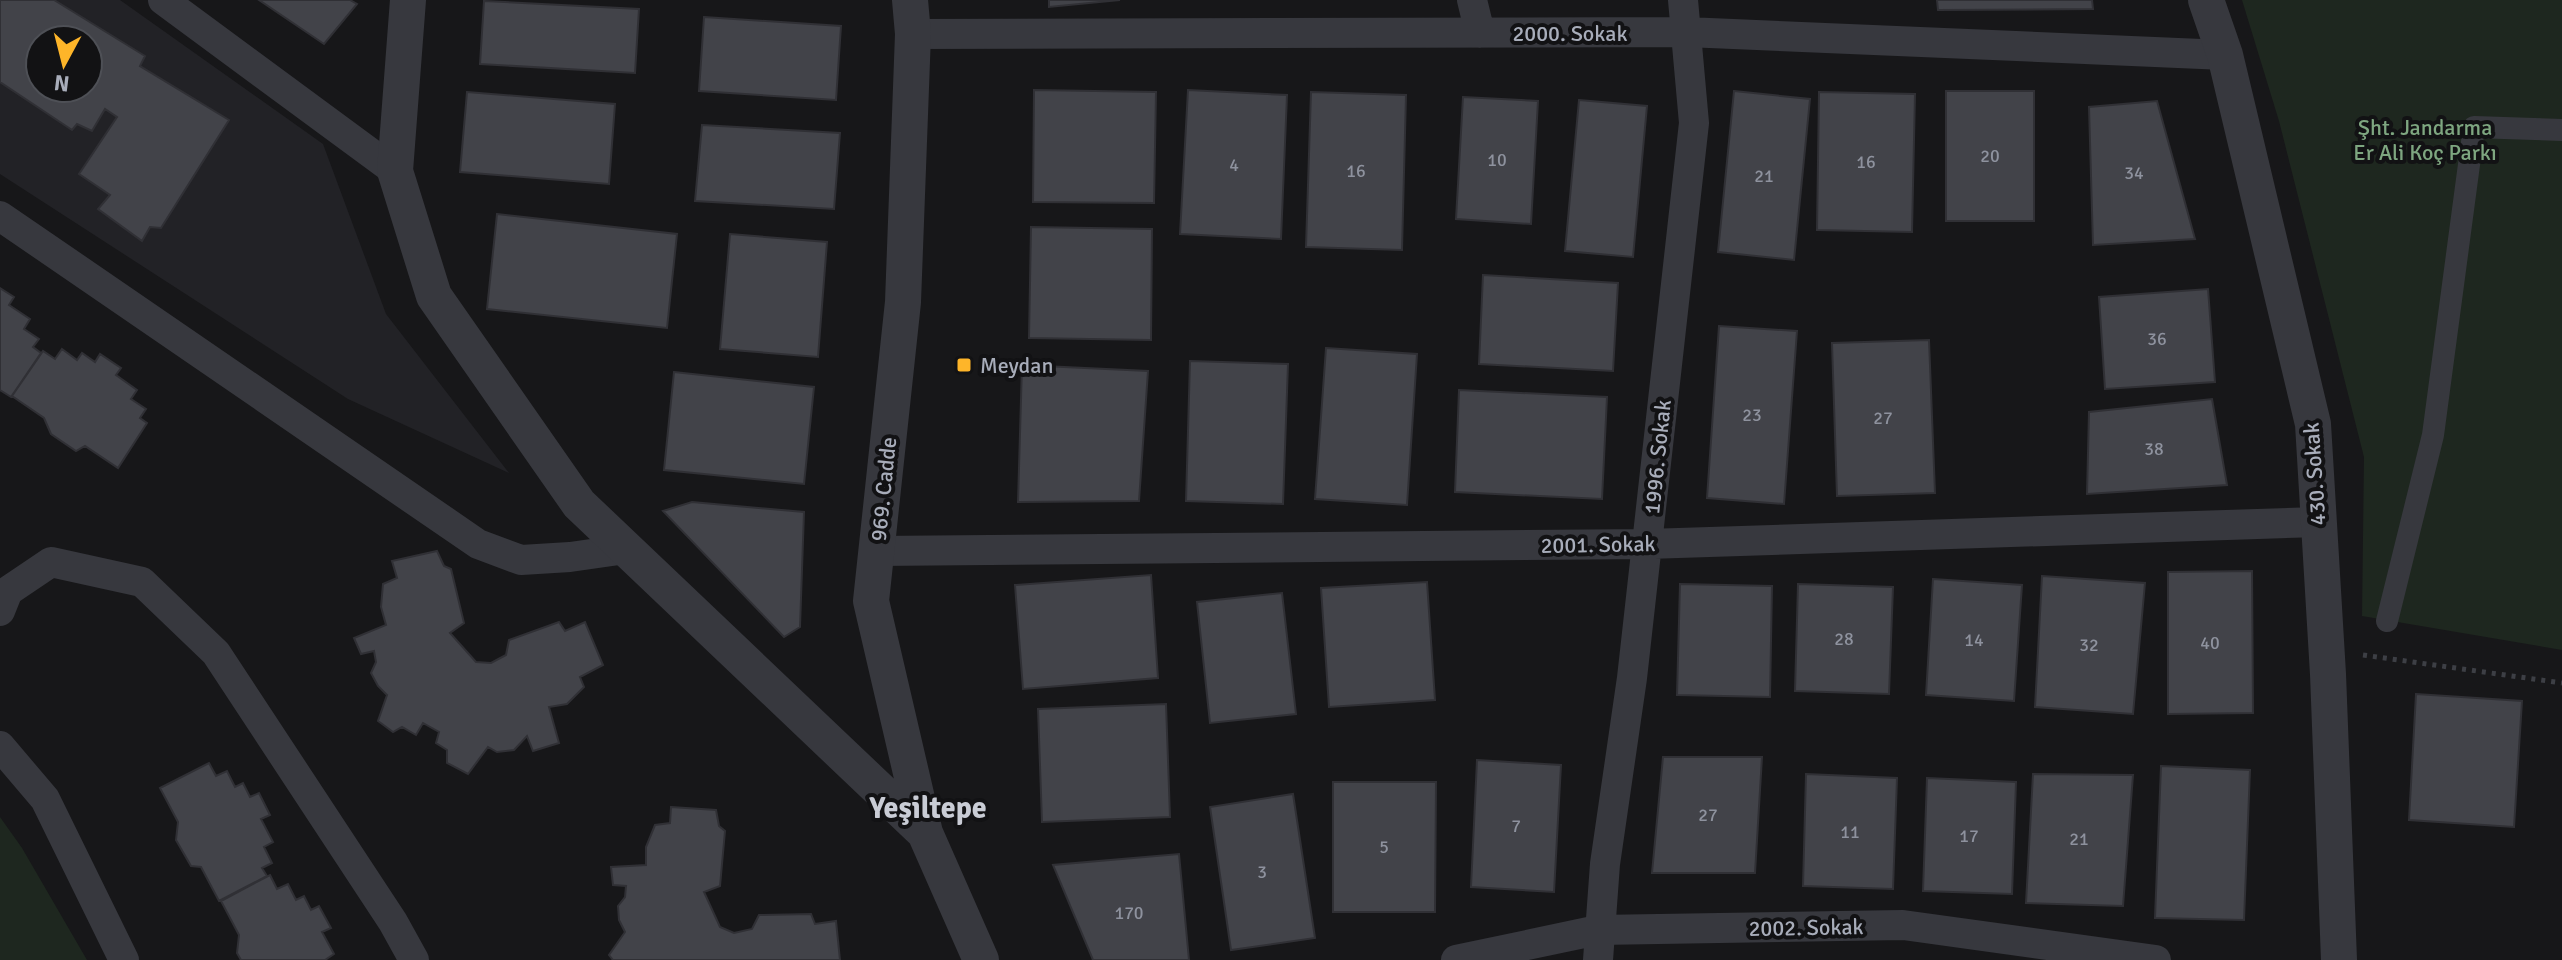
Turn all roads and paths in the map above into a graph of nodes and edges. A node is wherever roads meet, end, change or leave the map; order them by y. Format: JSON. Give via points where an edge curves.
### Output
{"nodes":[{"id":1,"x":163,"y":0,"type":"edge"},
{"id":2,"x":408,"y":0,"type":"edge"},
{"id":3,"x":1472,"y":0,"type":"edge"},
{"id":4,"x":1683,"y":0,"type":"edge"},
{"id":5,"x":2206,"y":0,"type":"edge"},
{"id":6,"x":912,"y":17,"type":"edge"},
{"id":7,"x":1686,"y":32,"type":"junction"},
{"id":8,"x":1480,"y":33,"type":"junction"},
{"id":9,"x":2225,"y":55,"type":"junction"},
{"id":10,"x":2562,"y":130,"type":"edge"},
{"id":11,"x":395,"y":171,"type":"junction"},
{"id":12,"x":0,"y":216,"type":"edge"},
{"id":13,"x":2318,"y":522,"type":"junction"},
{"id":14,"x":1647,"y":544,"type":"junction"},
{"id":15,"x":626,"y":549,"type":"junction"},
{"id":16,"x":876,"y":551,"type":"junction"},
{"id":17,"x":0,"y":611,"type":"edge"},
{"id":18,"x":2387,"y":621,"type":"dead end"},
{"id":19,"x":2327,"y":650,"type":"junction"},
{"id":20,"x":2562,"y":683,"type":"edge"},
{"id":21,"x":0,"y":746,"type":"edge"},
{"id":22,"x":925,"y":833,"type":"junction"},
{"id":23,"x":1598,"y":945,"type":"edge"},
{"id":24,"x":124,"y":960,"type":"edge"},
{"id":25,"x":414,"y":960,"type":"edge"},
{"id":26,"x":981,"y":960,"type":"edge"},
{"id":27,"x":1456,"y":960,"type":"edge"},
{"id":28,"x":2156,"y":960,"type":"edge"},
{"id":29,"x":2339,"y":960,"type":"edge"}],
"edges":[{"from":1,"to":11,"type":"street"},
{"from":2,"to":11,"type":"street"},
{"from":3,"to":8,"type":"street"},
{"from":4,"to":7,"type":"street","name":"1996. Sokak"},
{"from":5,"to":9,"type":"street","name":"430. Sokak"},
{"from":6,"to":8,"type":"street","name":"2000. Sokak"},
{"from":6,"to":16,"type":"street","name":"969. Cadde","via":[[903,302]]},
{"from":7,"to":8,"type":"street","name":"2000. Sokak"},
{"from":7,"to":9,"type":"street","name":"2000. Sokak"},
{"from":7,"to":14,"type":"street","name":"1996. Sokak","via":[[1694,123]]},
{"from":9,"to":13,"type":"street","name":"430. Sokak","via":[[2313,424]]},
{"from":10,"to":18,"type":"street","via":[[2474,127],[2433,435]]},
{"from":11,"to":15,"type":"street","via":[[434,296],[579,504]]},
{"from":12,"to":15,"type":"street","via":[[478,544],[521,560]]},
{"from":13,"to":14,"type":"street","name":"2001. Sokak"},
{"from":13,"to":19,"type":"street","name":"430. Sokak"},
{"from":14,"to":16,"type":"street","name":"2001. Sokak"},
{"from":14,"to":23,"type":"street","name":"1996. Sokak"},
{"from":15,"to":22,"type":"street"},
{"from":16,"to":22,"type":"street","name":"969. Cadde","via":[[871,601]]},
{"from":17,"to":25,"type":"street","via":[[8,591],[51,562],[142,582],[216,653]]},
{"from":19,"to":20,"type":"path"},
{"from":19,"to":29,"type":"street","name":"430. Sokak"},
{"from":21,"to":24,"type":"street","via":[[45,799]]},
{"from":22,"to":26,"type":"street","name":"969. Cadde"},
{"from":23,"to":27,"type":"street","name":"2002. Sokak"},
{"from":23,"to":28,"type":"street","name":"2002. Sokak","via":[[1903,925]]}]}
